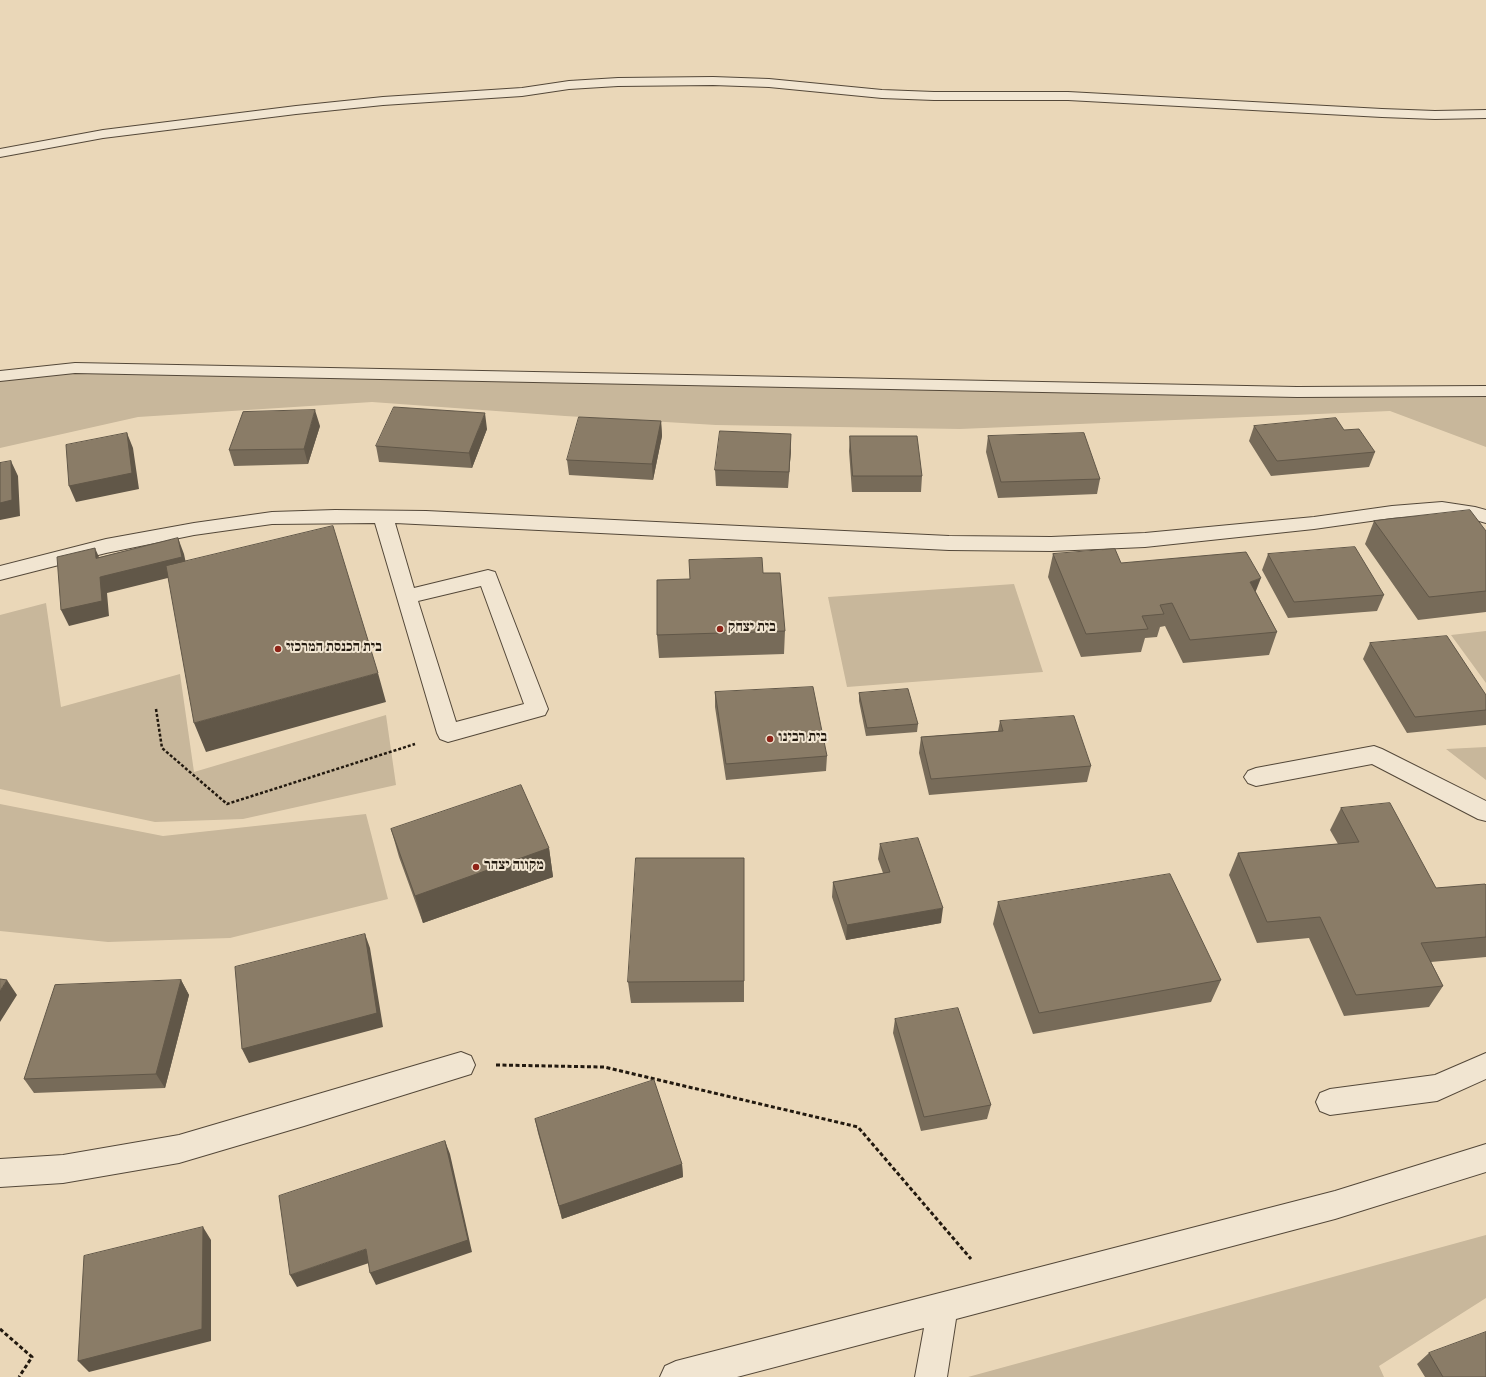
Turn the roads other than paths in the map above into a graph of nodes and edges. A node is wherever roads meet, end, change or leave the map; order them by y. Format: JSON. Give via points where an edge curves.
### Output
{"nodes":[{"id":1,"x":1486,"y":114,"type":"edge"},
{"id":2,"x":0,"y":153,"type":"edge"},
{"id":3,"x":0,"y":376,"type":"edge"},
{"id":4,"x":1486,"y":391,"type":"edge"},
{"id":5,"x":383,"y":516,"type":"junction"},
{"id":6,"x":1486,"y":517,"type":"edge"},
{"id":7,"x":0,"y":573,"type":"edge"},
{"id":8,"x":406,"y":597,"type":"junction"},
{"id":9,"x":1256,"y":777,"type":"dead end"},
{"id":10,"x":1486,"y":812,"type":"edge"},
{"id":11,"x":461,"y":1065,"type":"road end"},
{"id":12,"x":1486,"y":1066,"type":"edge"},
{"id":13,"x":1330,"y":1102,"type":"dead end"},
{"id":14,"x":1486,"y":1158,"type":"edge"},
{"id":15,"x":0,"y":1173,"type":"edge"},
{"id":16,"x":943,"y":1307,"type":"junction"},
{"id":17,"x":676,"y":1377,"type":"edge"},
{"id":18,"x":931,"y":1377,"type":"edge"}],
"edges":[{"from":1,"to":2,"type":"street","via":[[1382,113],[1068,96],[882,94],[769,83],[618,82],[296,110],[103,134]]},
{"from":3,"to":4,"type":"street","via":[[75,368],[106,368],[1297,392]]},
{"from":5,"to":6,"type":"street","via":[[949,543],[1051,544],[1153,539],[1442,508]]},
{"from":5,"to":7,"type":"street","via":[[272,518],[194,529],[106,546]]},
{"from":5,"to":8,"type":"street"},
{"from":8,"to":8,"type":"street","via":[[488,577],[537,709],[448,733]]},
{"from":9,"to":10,"type":"street","via":[[1374,755]]},
{"from":11,"to":15,"type":"street","via":[[179,1149],[64,1169]]},
{"from":12,"to":13,"type":"street","via":[[1437,1088]]},
{"from":14,"to":16,"type":"street","via":[[1335,1205]]},
{"from":16,"to":17,"type":"street"},
{"from":16,"to":18,"type":"street"}]}
